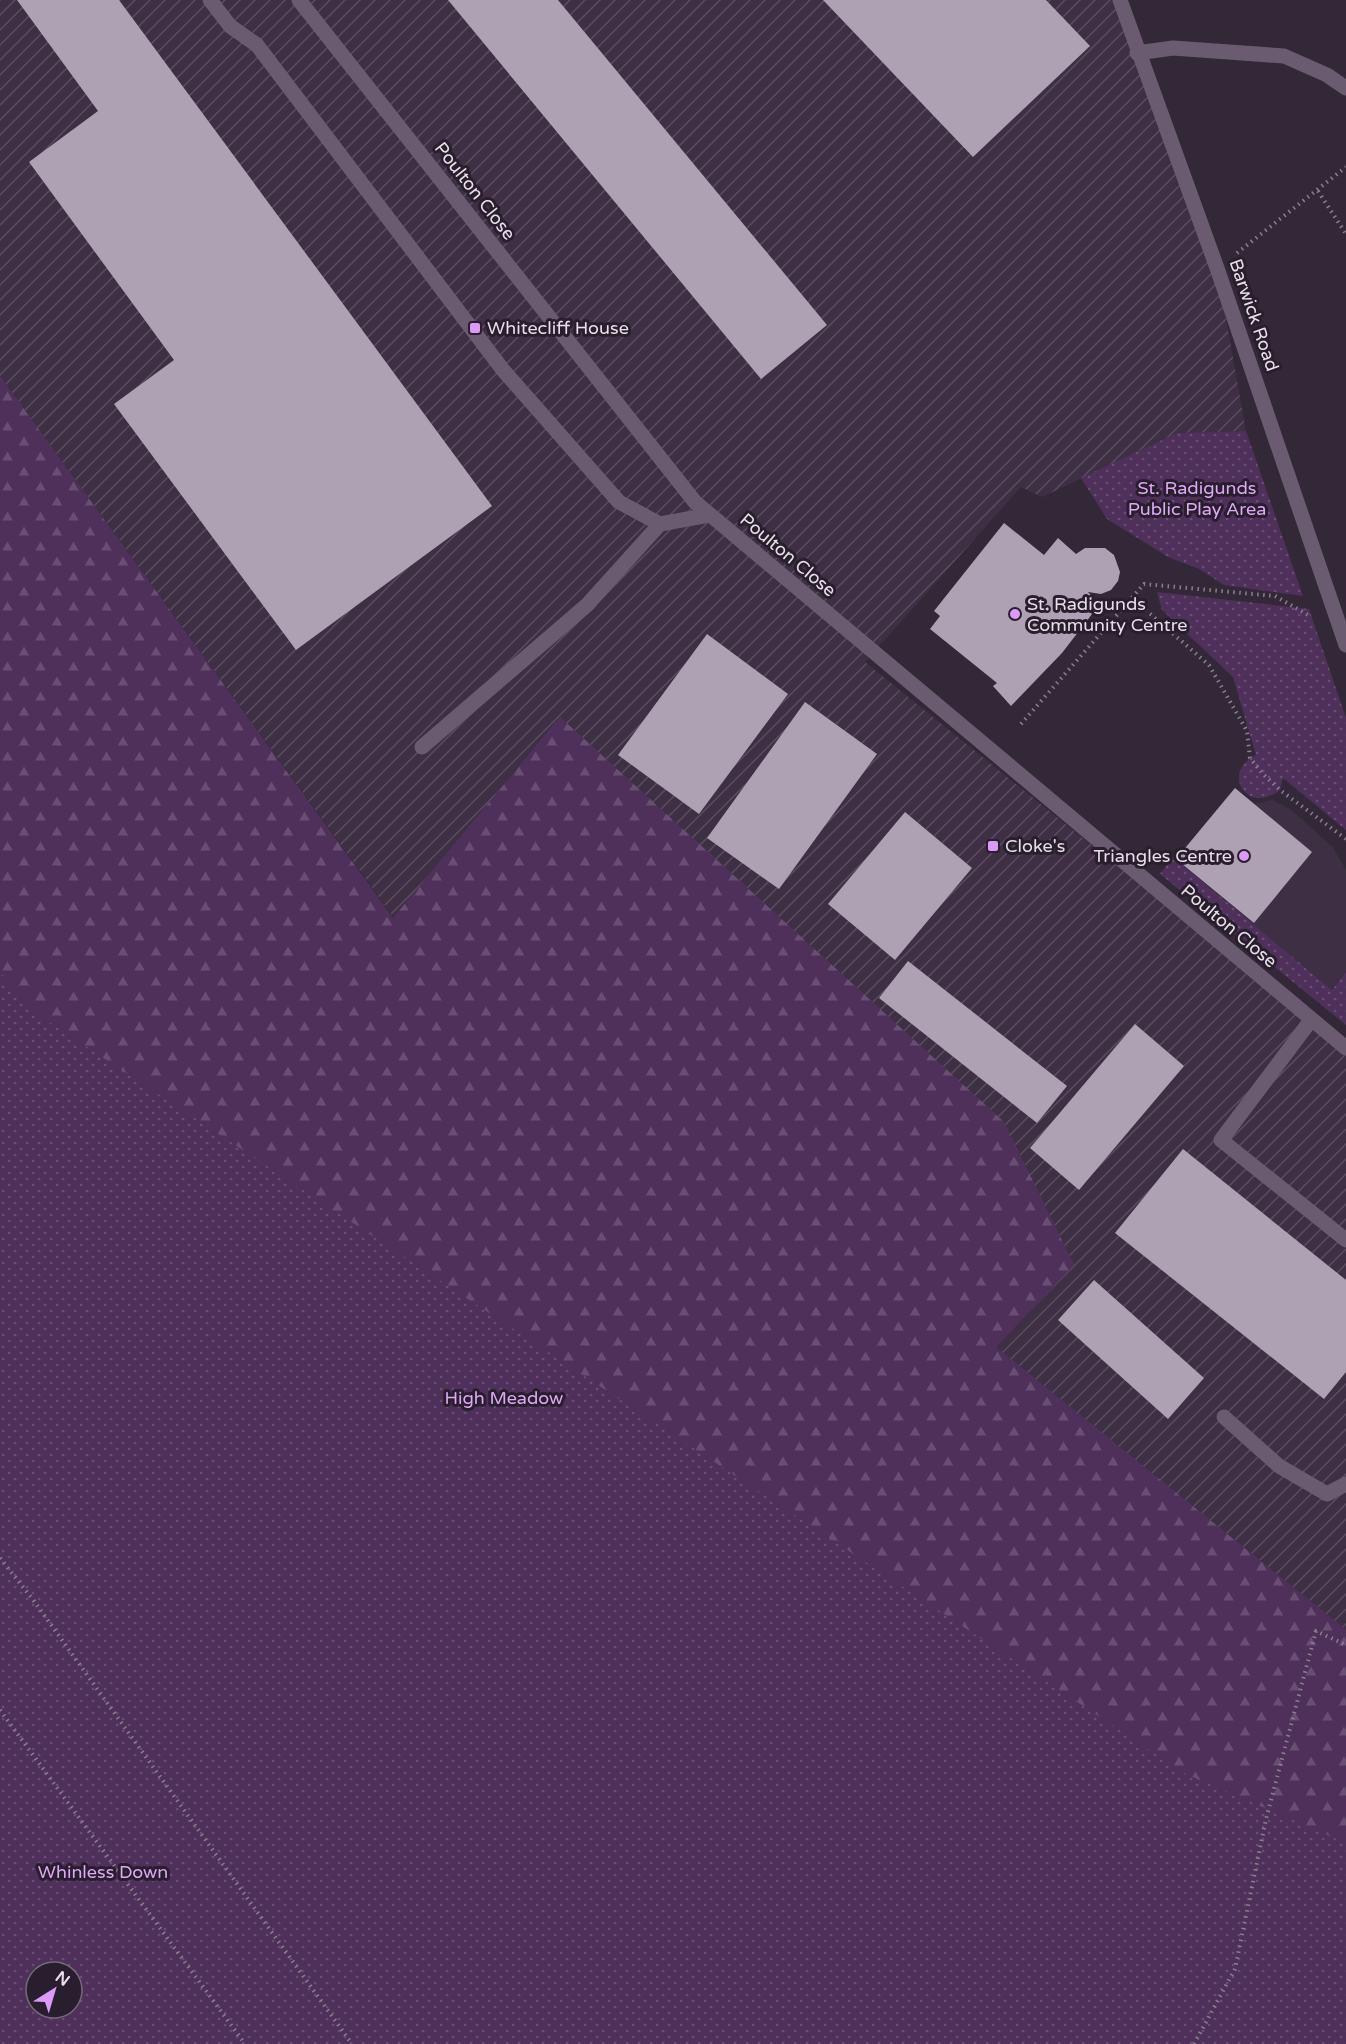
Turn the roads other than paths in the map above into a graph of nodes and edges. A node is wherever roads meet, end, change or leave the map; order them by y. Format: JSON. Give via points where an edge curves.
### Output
{"nodes":[{"id":1,"x":210,"y":0,"type":"edge"},
{"id":2,"x":298,"y":0,"type":"edge"},
{"id":3,"x":1120,"y":0,"type":"edge"},
{"id":4,"x":1137,"y":53,"type":"junction"},
{"id":5,"x":1346,"y":88,"type":"edge"},
{"id":6,"x":710,"y":515,"type":"junction"},
{"id":7,"x":660,"y":524,"type":"junction"},
{"id":8,"x":1344,"y":640,"type":"edge"},
{"id":9,"x":422,"y":747,"type":"dead end"},
{"id":10,"x":1311,"y":1020,"type":"junction"},
{"id":11,"x":1346,"y":1048,"type":"edge"},
{"id":12,"x":1346,"y":1240,"type":"edge"},
{"id":13,"x":1224,"y":1418,"type":"dead end"},
{"id":14,"x":1346,"y":1484,"type":"edge"}],
"edges":[{"from":1,"to":7,"type":"street","via":[[230,26],[257,45],[503,370],[619,502]]},
{"from":2,"to":6,"type":"street","name":"Poulton Close","via":[[695,502]]},
{"from":3,"to":4,"type":"street","name":"Barwick Road"},
{"from":4,"to":5,"type":"street","via":[[1173,48],[1284,56]]},
{"from":4,"to":8,"type":"street","name":"Barwick Road","via":[[1217,268]]},
{"from":6,"to":7,"type":"street"},
{"from":6,"to":10,"type":"street","name":"Poulton Close"},
{"from":7,"to":9,"type":"street","via":[[587,605]]},
{"from":10,"to":11,"type":"street","name":"Poulton Close"},
{"from":10,"to":12,"type":"street","via":[[1221,1140]]},
{"from":13,"to":14,"type":"street","via":[[1279,1466],[1326,1494]]}]}
